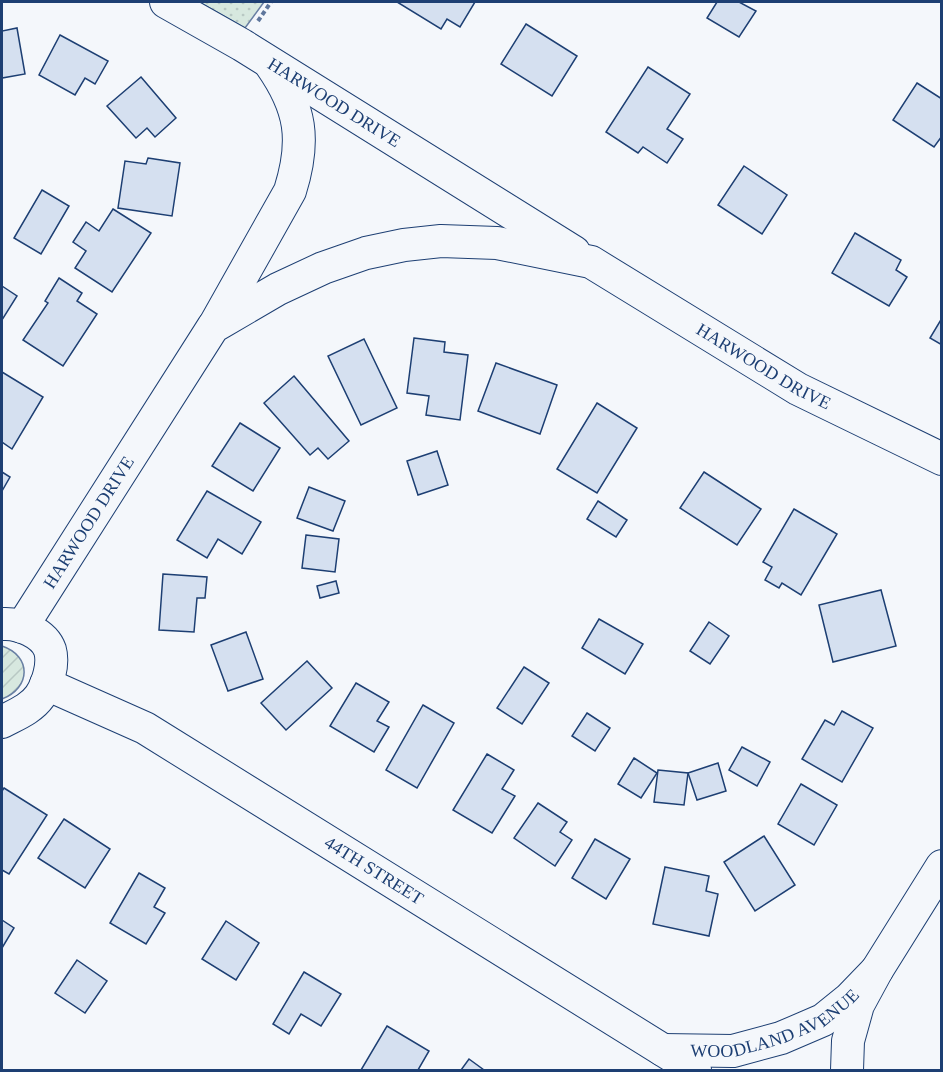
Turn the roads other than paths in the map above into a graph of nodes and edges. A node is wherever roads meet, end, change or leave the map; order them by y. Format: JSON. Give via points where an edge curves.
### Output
{"nodes":[{"id":1,"x":166,"y":2,"type":"edge"},
{"id":2,"x":268,"y":62,"type":"junction"},
{"id":3,"x":591,"y":262,"type":"junction"},
{"id":4,"x":213,"y":327,"type":"junction"},
{"id":5,"x":942,"y":459,"type":"edge"},
{"id":6,"x":12,"y":625,"type":"edge"},
{"id":7,"x":46,"y":684,"type":"junction"},
{"id":8,"x":2,"y":722,"type":"edge"},
{"id":9,"x":942,"y":866,"type":"edge"},
{"id":10,"x":877,"y":970,"type":"junction"},
{"id":11,"x":662,"y":1050,"type":"junction"},
{"id":12,"x":695,"y":1071,"type":"edge"},
{"id":13,"x":847,"y":1071,"type":"edge"}],
"edges":[{"from":1,"to":2,"type":"street"},
{"from":2,"to":3,"type":"street","name":"HARWOOD DRIVE"},
{"from":2,"to":4,"type":"street","name":"HARWOOD DRIVE","via":[[294,105],[298,123],[297,167],[290,191]]},
{"from":3,"to":4,"type":"street","name":"HARWOOD DRIVE","via":[[497,243],[441,241],[405,245],[322,268]]},
{"from":3,"to":5,"type":"street","name":"HARWOOD DRIVE","via":[[798,390]]},
{"from":4,"to":6,"type":"street","name":"HARWOOD DRIVE"},
{"from":6,"to":7,"type":"street","via":[[39,636],[50,650],[51,673]]},
{"from":7,"to":8,"type":"street","via":[[26,710]]},
{"from":7,"to":11,"type":"street","name":"44TH STREET","via":[[145,728]]},
{"from":9,"to":10,"type":"street","name":"WOODLAND AVENUE"},
{"from":10,"to":11,"type":"street","name":"WOODLAND AVENUE","via":[[823,1020],[781,1038],[733,1051]]},
{"from":10,"to":13,"type":"street","name":"WOODLAND AVENUE","via":[[858,1005],[848,1041]]},
{"from":11,"to":12,"type":"street","name":"44TH STREET"}]}
